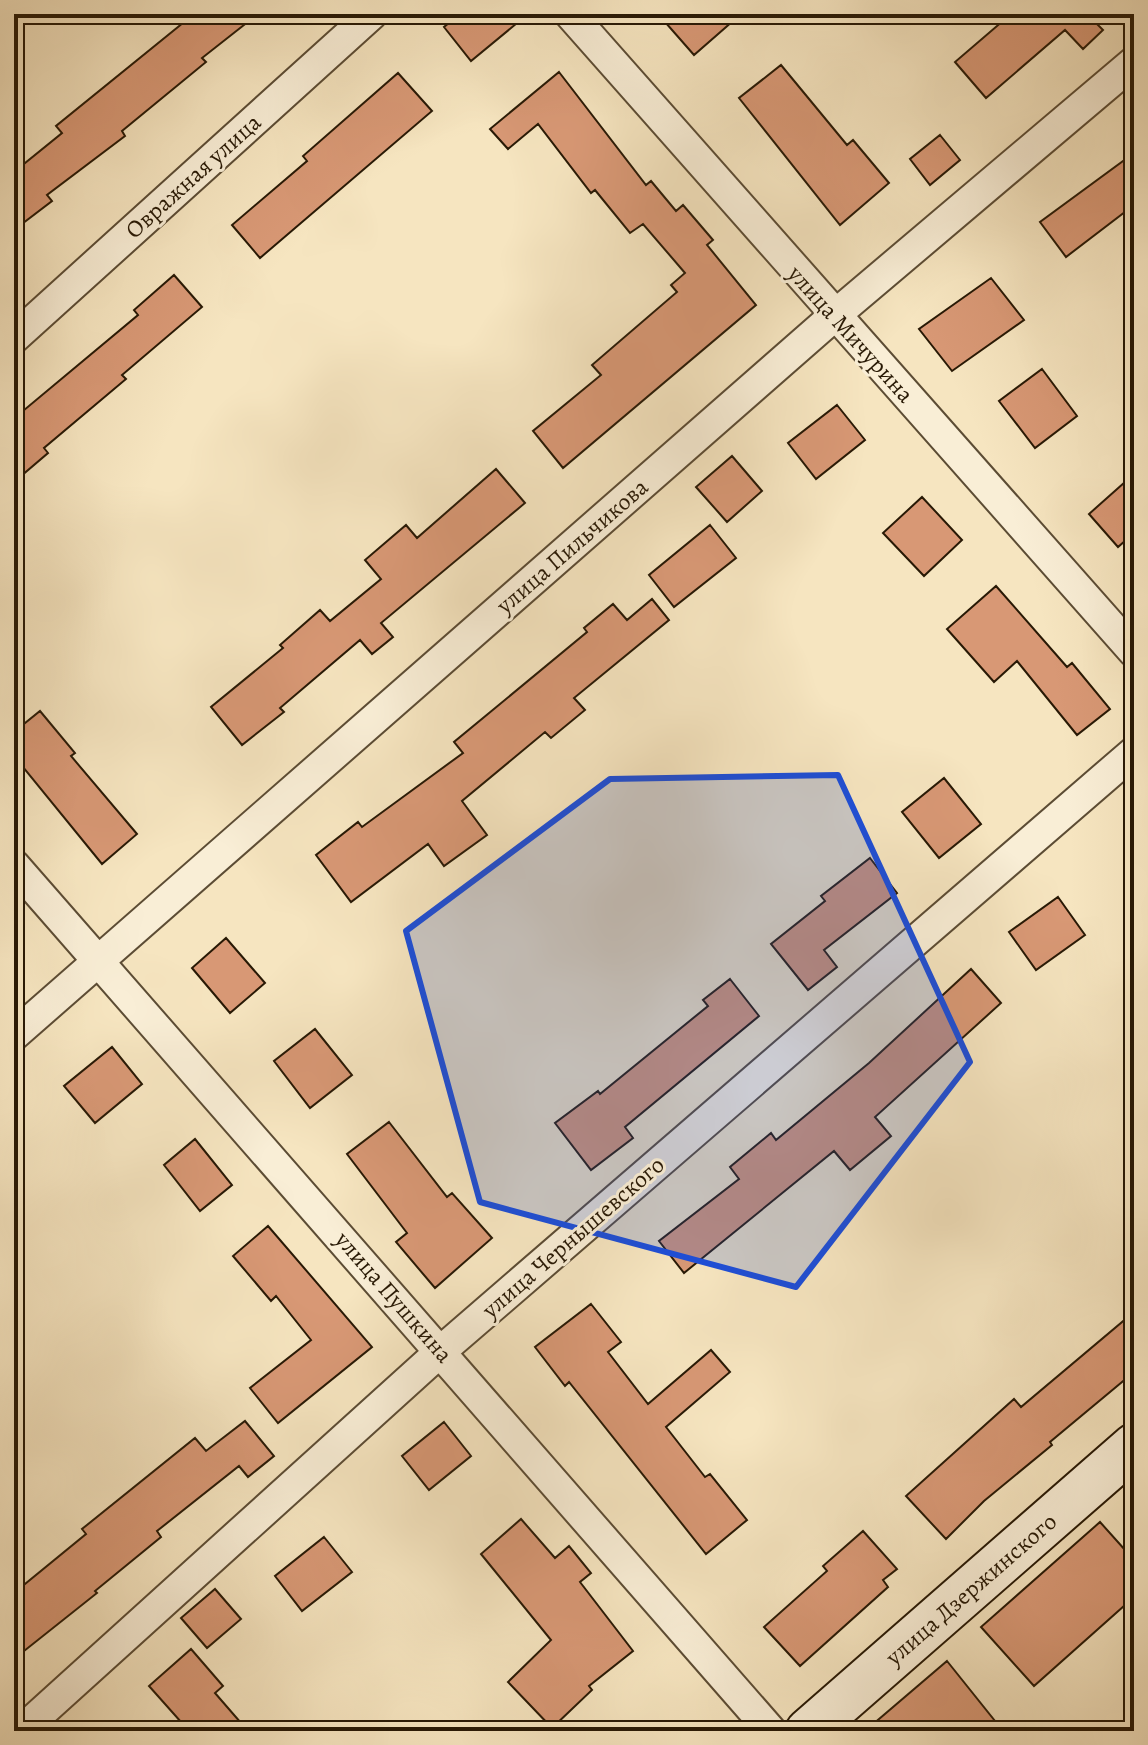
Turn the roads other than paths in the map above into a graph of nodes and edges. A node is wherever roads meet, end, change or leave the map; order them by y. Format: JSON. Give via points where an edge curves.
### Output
{"nodes":[{"id":1,"x":372,"y":14,"type":"edge"},
{"id":2,"x":570,"y":14,"type":"edge"},
{"id":3,"x":1134,"y":62,"type":"edge"},
{"id":4,"x":834,"y":316,"type":"junction"},
{"id":5,"x":14,"y":338,"type":"edge"},
{"id":6,"x":1134,"y":652,"type":"edge"},
{"id":7,"x":1134,"y":752,"type":"edge"},
{"id":8,"x":14,"y":865,"type":"edge"},
{"id":9,"x":99,"y":961,"type":"junction"},
{"id":10,"x":14,"y":1035,"type":"edge"},
{"id":11,"x":441,"y":1351,"type":"junction"},
{"id":12,"x":1134,"y":1446,"type":"edge"},
{"id":13,"x":21,"y":1731,"type":"edge"},
{"id":14,"x":771,"y":1731,"type":"edge"},
{"id":15,"x":808,"y":1731,"type":"edge"}],
"edges":[{"from":1,"to":5,"type":"street","name":"Овражная улица"},
{"from":2,"to":4,"type":"street","name":"улица Мичурина"},
{"from":3,"to":4,"type":"street","name":"улица Пильчикова"},
{"from":4,"to":6,"type":"street","name":"улица Мичурина"},
{"from":4,"to":9,"type":"street","name":"улица Пильчикова"},
{"from":7,"to":11,"type":"street","name":"улица Чернышевского"},
{"from":8,"to":9,"type":"street","name":"улица Пушкина"},
{"from":9,"to":10,"type":"street","name":"улица Пильчикова"},
{"from":9,"to":11,"type":"street","name":"улица Пушкина"},
{"from":11,"to":13,"type":"street","name":"улица Чернышевского"},
{"from":11,"to":14,"type":"street","name":"улица Пушкина"},
{"from":12,"to":15,"type":"main road","name":"улица Дзержинского"}]}
